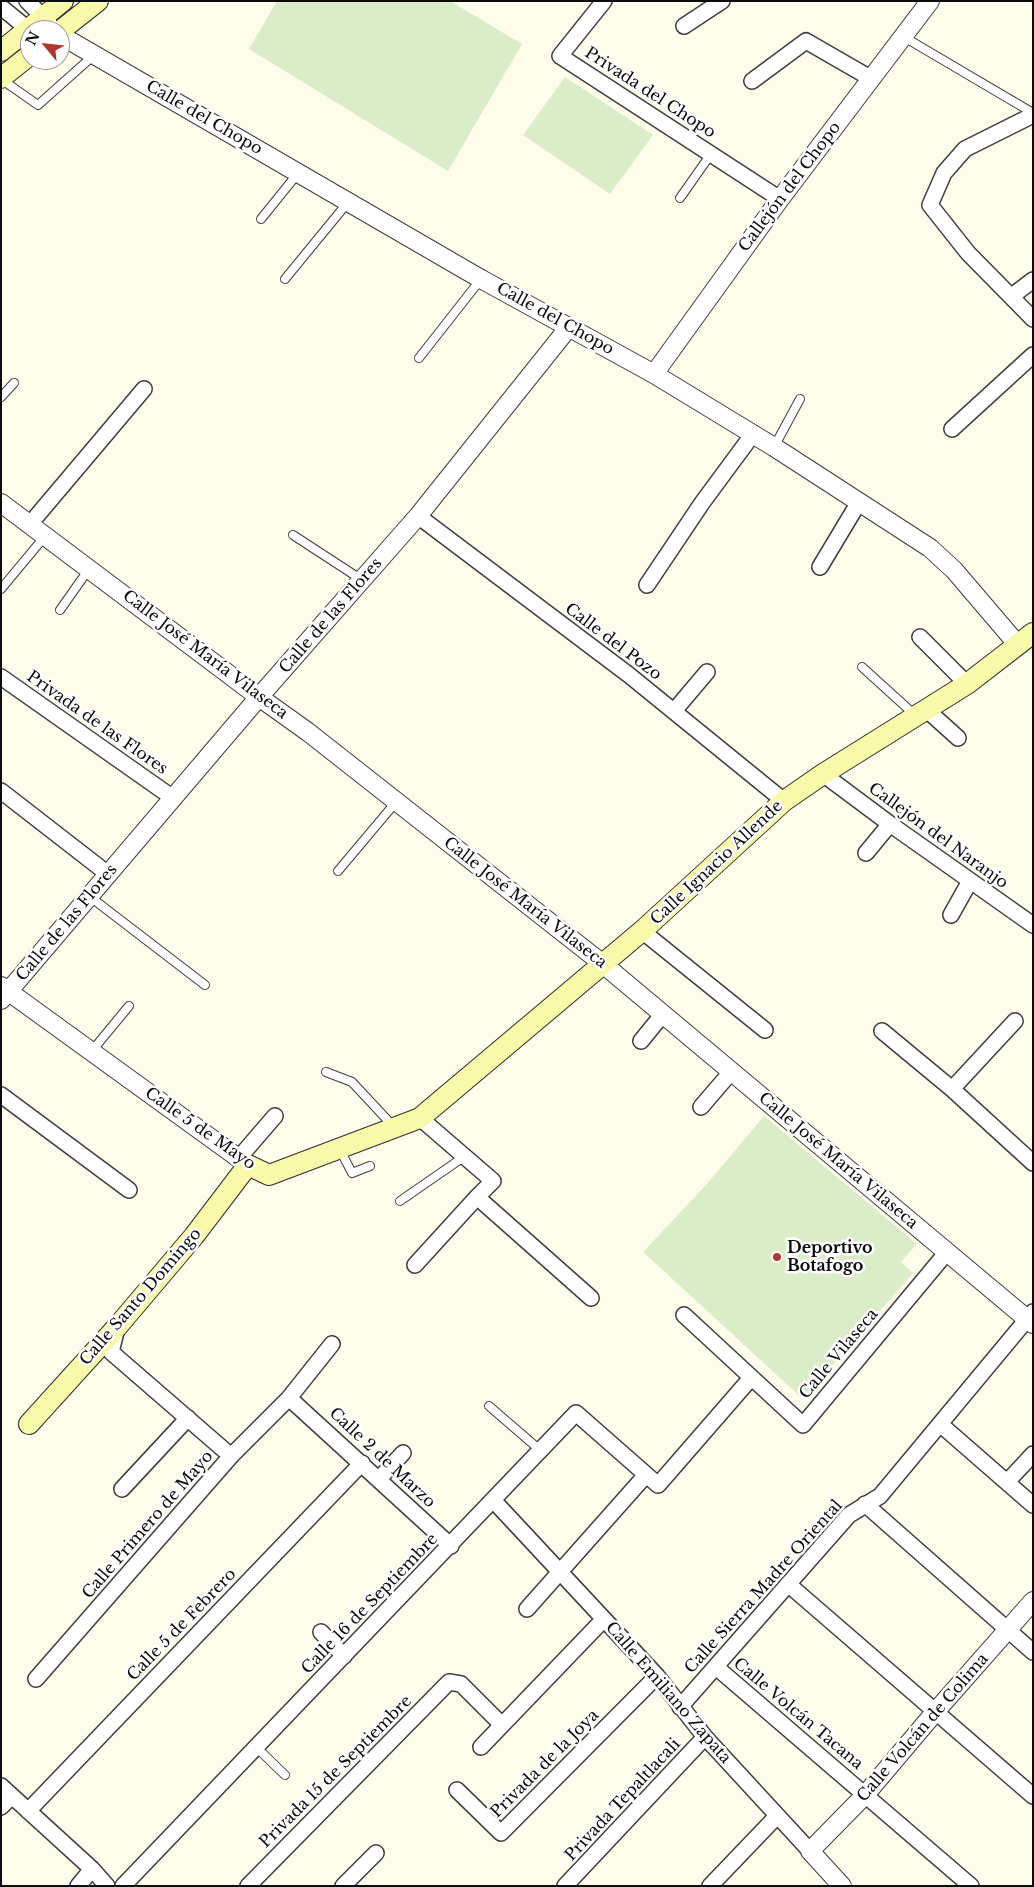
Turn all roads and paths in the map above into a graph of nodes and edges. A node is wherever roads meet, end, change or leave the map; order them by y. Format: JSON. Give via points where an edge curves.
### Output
{"nodes":[{"id":1,"x":27,"y":1,"type":"edge"},
{"id":2,"x":63,"y":1,"type":"edge"},
{"id":3,"x":98,"y":1,"type":"edge"},
{"id":4,"x":604,"y":1,"type":"edge"},
{"id":5,"x":722,"y":1,"type":"edge"},
{"id":6,"x":930,"y":1,"type":"edge"},
{"id":7,"x":1,"y":7,"type":"edge"},
{"id":8,"x":46,"y":20,"type":"edge"},
{"id":9,"x":51,"y":20,"type":"edge"},
{"id":10,"x":20,"y":22,"type":"edge"},
{"id":11,"x":70,"y":23,"type":"edge"},
{"id":12,"x":684,"y":26,"type":"dead end"},
{"id":13,"x":20,"y":34,"type":"edge"},
{"id":14,"x":904,"y":37,"type":"junction"},
{"id":15,"x":70,"y":41,"type":"edge"},
{"id":16,"x":3,"y":45,"type":"edge"},
{"id":17,"x":95,"y":55,"type":"junction"},
{"id":18,"x":20,"y":63,"type":"edge"},
{"id":19,"x":1,"y":79,"type":"edge"},
{"id":20,"x":872,"y":79,"type":"junction"},
{"id":21,"x":752,"y":81,"type":"dead end"},
{"id":22,"x":1033,"y":114,"type":"edge"},
{"id":23,"x":711,"y":154,"type":"junction"},
{"id":24,"x":299,"y":172,"type":"junction"},
{"id":25,"x":680,"y":198,"type":"dead end"},
{"id":26,"x":780,"y":199,"type":"junction"},
{"id":27,"x":349,"y":201,"type":"junction"},
{"id":28,"x":261,"y":219,"type":"dead end"},
{"id":29,"x":285,"y":279,"type":"dead end"},
{"id":30,"x":481,"y":279,"type":"junction"},
{"id":31,"x":1033,"y":280,"type":"edge"},
{"id":32,"x":1012,"y":296,"type":"junction"},
{"id":33,"x":1033,"y":319,"type":"edge"},
{"id":34,"x":569,"y":327,"type":"junction"},
{"id":35,"x":1033,"y":355,"type":"edge"},
{"id":36,"x":419,"y":358,"type":"dead end"},
{"id":37,"x":654,"y":374,"type":"junction"},
{"id":38,"x":14,"y":383,"type":"dead end"},
{"id":39,"x":144,"y":389,"type":"dead end"},
{"id":40,"x":1,"y":397,"type":"edge"},
{"id":41,"x":800,"y":399,"type":"dead end"},
{"id":42,"x":952,"y":429,"type":"dead end"},
{"id":43,"x":753,"y":434,"type":"junction"},
{"id":44,"x":774,"y":447,"type":"junction"},
{"id":45,"x":859,"y":502,"type":"junction"},
{"id":46,"x":1,"y":503,"type":"edge"},
{"id":47,"x":418,"y":516,"type":"junction"},
{"id":48,"x":30,"y":524,"type":"junction"},
{"id":49,"x":46,"y":535,"type":"junction"},
{"id":50,"x":293,"y":535,"type":"dead end"},
{"id":51,"x":820,"y":566,"type":"dead end"},
{"id":52,"x":89,"y":568,"type":"junction"},
{"id":53,"x":362,"y":580,"type":"junction"},
{"id":54,"x":647,"y":585,"type":"dead end"},
{"id":55,"x":1,"y":589,"type":"edge"},
{"id":56,"x":60,"y":610,"type":"dead end"},
{"id":57,"x":920,"y":637,"type":"dead end"},
{"id":58,"x":1025,"y":639,"type":"edge"},
{"id":59,"x":862,"y":666,"type":"dead end"},
{"id":60,"x":706,"y":672,"type":"dead end"},
{"id":61,"x":1,"y":678,"type":"edge"},
{"id":62,"x":967,"y":684,"type":"junction"},
{"id":63,"x":260,"y":697,"type":"junction"},
{"id":64,"x":674,"y":711,"type":"junction"},
{"id":65,"x":922,"y":713,"type":"junction"},
{"id":66,"x":958,"y":738,"type":"dead end"},
{"id":67,"x":823,"y":774,"type":"junction"},
{"id":68,"x":1,"y":791,"type":"edge"},
{"id":69,"x":173,"y":798,"type":"junction"},
{"id":70,"x":397,"y":801,"type":"junction"},
{"id":71,"x":784,"y":801,"type":"junction"},
{"id":72,"x":890,"y":824,"type":"junction"},
{"id":73,"x":866,"y":853,"type":"dead end"},
{"id":74,"x":338,"y":871,"type":"dead end"},
{"id":75,"x":108,"y":874,"type":"junction"},
{"id":76,"x":970,"y":881,"type":"junction"},
{"id":77,"x":89,"y":896,"type":"junction"},
{"id":78,"x":951,"y":915,"type":"dead end"},
{"id":79,"x":1033,"y":925,"type":"edge"},
{"id":80,"x":642,"y":931,"type":"junction"},
{"id":81,"x":603,"y":964,"type":"junction"},
{"id":82,"x":205,"y":985,"type":"dead end"},
{"id":83,"x":4,"y":992,"type":"edge"},
{"id":84,"x":128,"y":1006,"type":"dead end"},
{"id":85,"x":663,"y":1014,"type":"junction"},
{"id":86,"x":1015,"y":1021,"type":"dead end"},
{"id":87,"x":765,"y":1030,"type":"dead end"},
{"id":88,"x":882,"y":1031,"type":"dead end"},
{"id":89,"x":641,"y":1041,"type":"dead end"},
{"id":90,"x":91,"y":1052,"type":"junction"},
{"id":91,"x":326,"y":1072,"type":"dead end"},
{"id":92,"x":732,"y":1072,"type":"junction"},
{"id":93,"x":952,"y":1090,"type":"junction"},
{"id":94,"x":1,"y":1095,"type":"edge"},
{"id":95,"x":701,"y":1106,"type":"dead end"},
{"id":96,"x":275,"y":1116,"type":"dead end"},
{"id":97,"x":420,"y":1118,"type":"junction"},
{"id":98,"x":395,"y":1128,"type":"junction"},
{"id":99,"x":339,"y":1149,"type":"junction"},
{"id":100,"x":465,"y":1156,"type":"junction"},
{"id":101,"x":243,"y":1162,"type":"junction"},
{"id":102,"x":1033,"y":1162,"type":"edge"},
{"id":103,"x":370,"y":1166,"type":"dead end"},
{"id":104,"x":129,"y":1190,"type":"dead end"},
{"id":105,"x":477,"y":1197,"type":"junction"},
{"id":106,"x":400,"y":1201,"type":"dead end"},
{"id":107,"x":947,"y":1252,"type":"junction"},
{"id":108,"x":415,"y":1265,"type":"dead end"},
{"id":109,"x":591,"y":1298,"type":"dead end"},
{"id":110,"x":684,"y":1315,"type":"dead end"},
{"id":111,"x":1031,"y":1319,"type":"edge"},
{"id":112,"x":117,"y":1327,"type":"junction"},
{"id":113,"x":332,"y":1344,"type":"dead end"},
{"id":114,"x":751,"y":1378,"type":"junction"},
{"id":115,"x":289,"y":1398,"type":"junction"},
{"id":116,"x":489,"y":1406,"type":"dead end"},
{"id":117,"x":188,"y":1418,"type":"junction"},
{"id":118,"x":29,"y":1424,"type":"dead end"},
{"id":119,"x":940,"y":1424,"type":"junction"},
{"id":120,"x":540,"y":1450,"type":"junction"},
{"id":121,"x":403,"y":1453,"type":"dead end"},
{"id":122,"x":1033,"y":1454,"type":"edge"},
{"id":123,"x":232,"y":1456,"type":"junction"},
{"id":124,"x":362,"y":1463,"type":"junction"},
{"id":125,"x":646,"y":1476,"type":"junction"},
{"id":126,"x":380,"y":1479,"type":"junction"},
{"id":127,"x":1007,"y":1482,"type":"junction"},
{"id":128,"x":122,"y":1490,"type":"dead end"},
{"id":129,"x":493,"y":1500,"type":"junction"},
{"id":130,"x":865,"y":1504,"type":"junction"},
{"id":131,"x":1033,"y":1505,"type":"edge"},
{"id":132,"x":451,"y":1546,"type":"junction"},
{"id":133,"x":560,"y":1571,"type":"junction"},
{"id":134,"x":788,"y":1584,"type":"junction"},
{"id":135,"x":1033,"y":1601,"type":"edge"},
{"id":136,"x":527,"y":1608,"type":"dead end"},
{"id":137,"x":604,"y":1619,"type":"junction"},
{"id":138,"x":1007,"y":1631,"type":"junction"},
{"id":139,"x":321,"y":1632,"type":"dead end"},
{"id":140,"x":1033,"y":1652,"type":"edge"},
{"id":141,"x":344,"y":1656,"type":"junction"},
{"id":142,"x":716,"y":1667,"type":"junction"},
{"id":143,"x":657,"y":1676,"type":"junction"},
{"id":144,"x":36,"y":1679,"type":"dead end"},
{"id":145,"x":680,"y":1707,"type":"junction"},
{"id":146,"x":936,"y":1711,"type":"junction"},
{"id":147,"x":502,"y":1725,"type":"junction"},
{"id":148,"x":705,"y":1737,"type":"junction"},
{"id":149,"x":256,"y":1747,"type":"junction"},
{"id":150,"x":481,"y":1747,"type":"dead end"},
{"id":151,"x":285,"y":1775,"type":"dead end"},
{"id":152,"x":457,"y":1790,"type":"dead end"},
{"id":153,"x":7,"y":1791,"type":"edge"},
{"id":154,"x":865,"y":1795,"type":"junction"},
{"id":155,"x":1033,"y":1796,"type":"edge"},
{"id":156,"x":1,"y":1807,"type":"edge"},
{"id":157,"x":28,"y":1811,"type":"junction"},
{"id":158,"x":777,"y":1816,"type":"junction"},
{"id":159,"x":810,"y":1851,"type":"junction"},
{"id":160,"x":376,"y":1853,"type":"dead end"},
{"id":161,"x":92,"y":1870,"type":"junction"},
{"id":162,"x":78,"y":1886,"type":"edge"},
{"id":163,"x":107,"y":1886,"type":"edge"},
{"id":164,"x":122,"y":1886,"type":"edge"},
{"id":165,"x":248,"y":1886,"type":"edge"},
{"id":166,"x":343,"y":1886,"type":"edge"},
{"id":167,"x":565,"y":1886,"type":"edge"},
{"id":168,"x":710,"y":1886,"type":"edge"},
{"id":169,"x":842,"y":1886,"type":"edge"},
{"id":170,"x":971,"y":1886,"type":"edge"}],
"edges":[{"from":1,"to":8,"type":"street"},
{"from":2,"to":9,"type":"main road"},
{"from":3,"to":11,"type":"main road"},
{"from":4,"to":23,"type":"street","name":"Privada del Chopo","via":[[560,56]]},
{"from":5,"to":12,"type":"street"},
{"from":6,"to":14,"type":"street","name":"Callejón del Chopo"},
{"from":7,"to":10,"type":"street"},
{"from":13,"to":16,"type":"main road"},
{"from":14,"to":20,"type":"street","name":"Callejón del Chopo"},
{"from":14,"to":22,"type":"lane"},
{"from":15,"to":17,"type":"street","name":"Calle del Chopo"},
{"from":17,"to":19,"type":"lane","via":[[38,105]]},
{"from":17,"to":24,"type":"street","name":"Calle del Chopo"},
{"from":18,"to":19,"type":"main road"},
{"from":20,"to":21,"type":"street","via":[[806,40]]},
{"from":20,"to":26,"type":"street","name":"Callejón del Chopo"},
{"from":22,"to":32,"type":"street","via":[[965,149],[944,173],[930,205],[968,253]]},
{"from":23,"to":25,"type":"lane"},
{"from":23,"to":26,"type":"street","name":"Privada del Chopo"},
{"from":24,"to":27,"type":"street","name":"Calle del Chopo"},
{"from":24,"to":28,"type":"lane"},
{"from":26,"to":37,"type":"street","name":"Callejón del Chopo"},
{"from":27,"to":29,"type":"lane"},
{"from":27,"to":30,"type":"street","name":"Calle del Chopo"},
{"from":30,"to":34,"type":"street","name":"Calle del Chopo"},
{"from":30,"to":36,"type":"lane"},
{"from":31,"to":32,"type":"street"},
{"from":32,"to":33,"type":"street"},
{"from":34,"to":37,"type":"street","name":"Calle del Chopo"},
{"from":34,"to":47,"type":"street","name":"Calle de las Flores"},
{"from":35,"to":42,"type":"street"},
{"from":37,"to":43,"type":"street","name":"Calle del Chopo"},
{"from":38,"to":40,"type":"lane"},
{"from":39,"to":48,"type":"street"},
{"from":41,"to":44,"type":"lane"},
{"from":43,"to":44,"type":"street","name":"Calle del Chopo"},
{"from":43,"to":54,"type":"street","via":[[702,502]]},
{"from":44,"to":45,"type":"street","name":"Calle del Chopo"},
{"from":45,"to":51,"type":"street"},
{"from":45,"to":58,"type":"street","name":"Calle del Chopo","via":[[930,548]]},
{"from":46,"to":48,"type":"street","name":"Calle José María Vilaseca"},
{"from":47,"to":53,"type":"street","name":"Calle de las Flores"},
{"from":47,"to":64,"type":"street","name":"Calle del Pozo"},
{"from":48,"to":49,"type":"street","name":"Calle José María Vilaseca"},
{"from":49,"to":52,"type":"street","name":"Calle José María Vilaseca"},
{"from":49,"to":55,"type":"lane"},
{"from":50,"to":53,"type":"lane"},
{"from":52,"to":56,"type":"lane"},
{"from":52,"to":63,"type":"street","name":"Calle José María Vilaseca"},
{"from":53,"to":63,"type":"street","name":"Calle de las Flores"},
{"from":57,"to":62,"type":"street"},
{"from":58,"to":62,"type":"main road","name":"Calle Ignacio Allende"},
{"from":59,"to":65,"type":"lane"},
{"from":60,"to":64,"type":"street"},
{"from":61,"to":69,"type":"street","name":"Privada de las Flores"},
{"from":62,"to":65,"type":"main road","name":"Calle Ignacio Allende"},
{"from":63,"to":69,"type":"street","name":"Calle de las Flores"},
{"from":63,"to":70,"type":"street","name":"Calle José María Vilaseca"},
{"from":64,"to":71,"type":"street","name":"Calle del Pozo"},
{"from":65,"to":66,"type":"street"},
{"from":65,"to":67,"type":"main road","name":"Calle Ignacio Allende"},
{"from":67,"to":71,"type":"main road","name":"Calle Ignacio Allende"},
{"from":67,"to":72,"type":"street","name":"Callejón del Naranjo"},
{"from":68,"to":75,"type":"street"},
{"from":69,"to":75,"type":"street","name":"Calle de las Flores"},
{"from":70,"to":74,"type":"lane"},
{"from":70,"to":81,"type":"street","name":"Calle José María Vilaseca"},
{"from":71,"to":80,"type":"main road","name":"Calle Ignacio Allende"},
{"from":72,"to":73,"type":"street"},
{"from":72,"to":76,"type":"street","name":"Callejón del Naranjo"},
{"from":75,"to":77,"type":"street","name":"Calle de las Flores"},
{"from":76,"to":78,"type":"street"},
{"from":76,"to":79,"type":"street","name":"Callejón del Naranjo"},
{"from":77,"to":82,"type":"lane"},
{"from":77,"to":83,"type":"street","name":"Calle de las Flores"},
{"from":80,"to":81,"type":"main road","name":"Calle Ignacio Allende"},
{"from":80,"to":87,"type":"street"},
{"from":81,"to":85,"type":"street","name":"Calle José María Vilaseca"},
{"from":81,"to":97,"type":"main road","name":"Calle Ignacio Allende"},
{"from":83,"to":90,"type":"street","name":"Calle 5 de Mayo"},
{"from":84,"to":90,"type":"lane"},
{"from":85,"to":89,"type":"street"},
{"from":85,"to":92,"type":"street","name":"Calle José María Vilaseca"},
{"from":86,"to":93,"type":"street"},
{"from":88,"to":93,"type":"street"},
{"from":90,"to":101,"type":"street","name":"Calle 5 de Mayo"},
{"from":91,"to":98,"type":"lane","via":[[352,1082]]},
{"from":92,"to":95,"type":"street"},
{"from":92,"to":107,"type":"street","name":"Calle José María Vilaseca"},
{"from":93,"to":102,"type":"street"},
{"from":94,"to":104,"type":"street"},
{"from":96,"to":101,"type":"street"},
{"from":97,"to":98,"type":"main road","name":"Calle 5 de Mayo"},
{"from":97,"to":100,"type":"street"},
{"from":98,"to":99,"type":"main road","name":"Calle 5 de Mayo"},
{"from":99,"to":101,"type":"main road","name":"Calle 5 de Mayo","via":[[269,1175]]},
{"from":99,"to":103,"type":"lane","via":[[352,1173]]},
{"from":100,"to":105,"type":"street","via":[[493,1181]]},
{"from":100,"to":106,"type":"lane"},
{"from":101,"to":112,"type":"main road","name":"Calle Santo Domingo","via":[[194,1236]]},
{"from":105,"to":108,"type":"street"},
{"from":105,"to":109,"type":"street"},
{"from":107,"to":111,"type":"street","name":"Calle José María Vilaseca"},
{"from":107,"to":114,"type":"street","name":"Calle Vilaseca","via":[[803,1425]]},
{"from":110,"to":114,"type":"street","name":"Calle Vilaseca"},
{"from":111,"to":119,"type":"street","name":"Calle Sierra Madre Oriental"},
{"from":112,"to":117,"type":"street","via":[[111,1352]]},
{"from":112,"to":118,"type":"main road","name":"Calle Santo Domingo"},
{"from":113,"to":115,"type":"street","name":"Calle Primero de Mayo"},
{"from":114,"to":125,"type":"street","via":[[658,1485]]},
{"from":115,"to":123,"type":"street","name":"Calle Primero de Mayo"},
{"from":115,"to":124,"type":"street","name":"Calle 2 de Marzo"},
{"from":116,"to":120,"type":"lane"},
{"from":117,"to":123,"type":"street"},
{"from":117,"to":128,"type":"street"},
{"from":119,"to":127,"type":"street"},
{"from":119,"to":130,"type":"street","name":"Calle Sierra Madre Oriental","via":[[880,1496]]},
{"from":120,"to":125,"type":"street","name":"Calle 16 de Septiembre","via":[[576,1414]]},
{"from":120,"to":129,"type":"street","name":"Calle 16 de Septiembre"},
{"from":121,"to":126,"type":"street"},
{"from":122,"to":127,"type":"street"},
{"from":123,"to":144,"type":"street","name":"Calle Primero de Mayo"},
{"from":124,"to":126,"type":"street","name":"Calle 2 de Marzo"},
{"from":124,"to":157,"type":"street","name":"Calle 5 de Febrero"},
{"from":125,"to":133,"type":"street"},
{"from":126,"to":132,"type":"street","name":"Calle 2 de Marzo"},
{"from":127,"to":131,"type":"street"},
{"from":129,"to":132,"type":"street","name":"Calle 16 de Septiembre"},
{"from":129,"to":133,"type":"street","name":"Calle Emiliano Zapata"},
{"from":130,"to":134,"type":"street","name":"Calle Sierra Madre Oriental","via":[[849,1515]]},
{"from":130,"to":138,"type":"street"},
{"from":132,"to":141,"type":"street","name":"Calle 16 de Septiembre"},
{"from":133,"to":136,"type":"street"},
{"from":133,"to":137,"type":"street","name":"Calle Emiliano Zapata"},
{"from":134,"to":142,"type":"street","name":"Calle Sierra Madre Oriental"},
{"from":134,"to":146,"type":"street"},
{"from":135,"to":138,"type":"street","name":"Calle Volcán de Colima"},
{"from":137,"to":143,"type":"street","name":"Calle Emiliano Zapata"},
{"from":137,"to":147,"type":"street"},
{"from":138,"to":140,"type":"street"},
{"from":138,"to":146,"type":"street","name":"Calle Volcán de Colima"},
{"from":139,"to":141,"type":"street"},
{"from":141,"to":149,"type":"street","name":"Calle 16 de Septiembre"},
{"from":142,"to":145,"type":"street","name":"Calle Sierra Madre Oriental"},
{"from":142,"to":154,"type":"street","name":"Calle Volcán Tacana"},
{"from":143,"to":145,"type":"street","name":"Calle Emiliano Zapata"},
{"from":143,"to":152,"type":"street","name":"Privada de la Joya","via":[[501,1833]]},
{"from":145,"to":148,"type":"street","name":"Calle Emiliano Zapata"},
{"from":146,"to":154,"type":"street","name":"Calle Volcán de Colima"},
{"from":146,"to":155,"type":"street"},
{"from":147,"to":150,"type":"street"},
{"from":147,"to":165,"type":"street","name":"Privada 15 de Septiembre","via":[[461,1684],[449,1682]]},
{"from":148,"to":158,"type":"street","name":"Calle Emiliano Zapata"},
{"from":148,"to":167,"type":"street","name":"Privada Tepaltlacali"},
{"from":149,"to":151,"type":"lane"},
{"from":149,"to":164,"type":"street","name":"Calle 16 de Septiembre"},
{"from":153,"to":156,"type":"street"},
{"from":153,"to":157,"type":"street"},
{"from":154,"to":159,"type":"street","name":"Calle Volcán de Colima"},
{"from":154,"to":170,"type":"street","name":"Calle Volcán Tacana"},
{"from":157,"to":161,"type":"street"},
{"from":158,"to":159,"type":"street","name":"Calle Emiliano Zapata"},
{"from":158,"to":168,"type":"street"},
{"from":159,"to":169,"type":"street","name":"Calle Emiliano Zapata"},
{"from":160,"to":166,"type":"street"},
{"from":161,"to":162,"type":"street"},
{"from":161,"to":163,"type":"street"}]}
